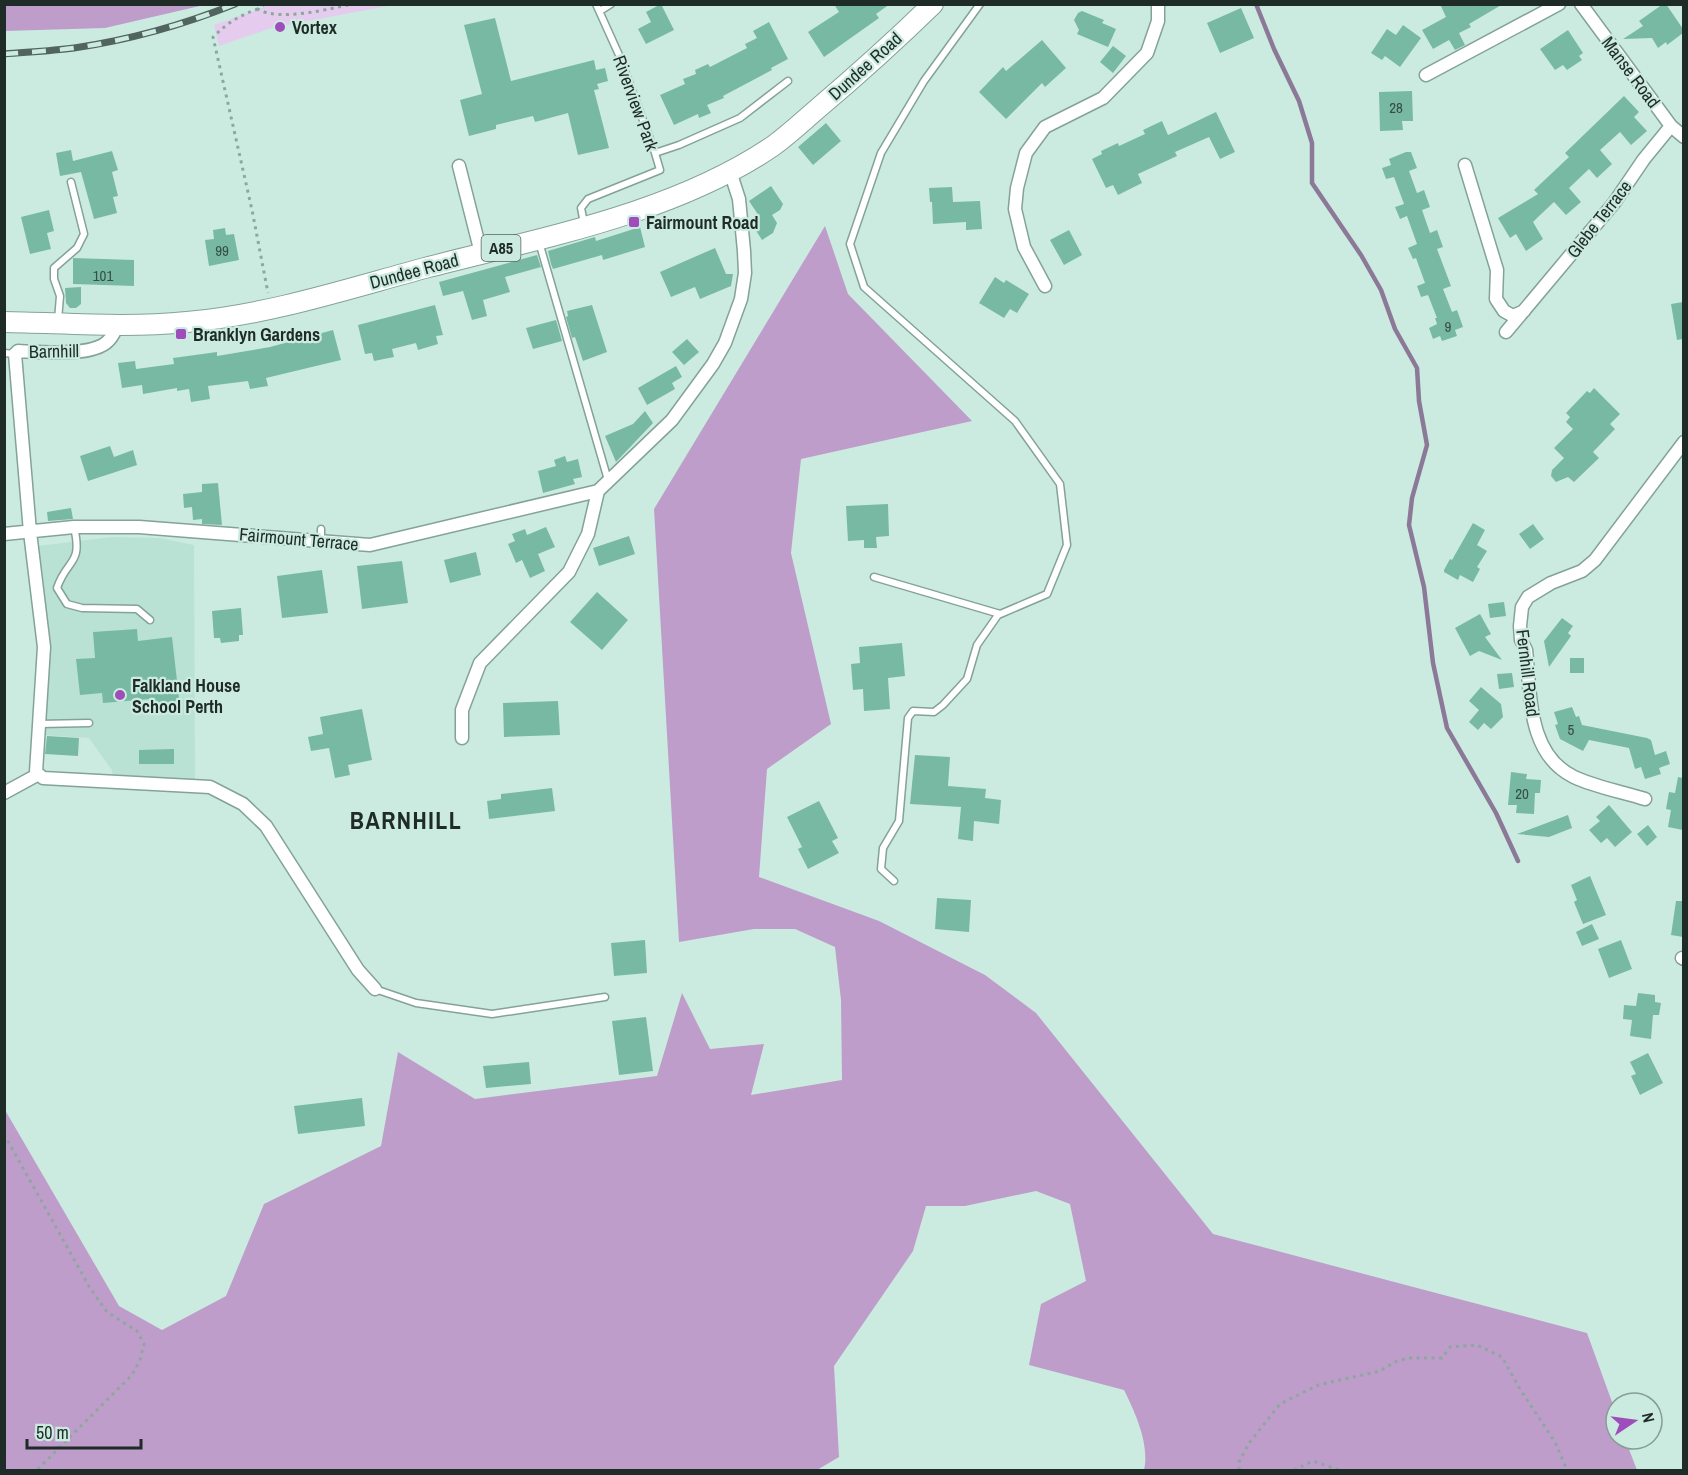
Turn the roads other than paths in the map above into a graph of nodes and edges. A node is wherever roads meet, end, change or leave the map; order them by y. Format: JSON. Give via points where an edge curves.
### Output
{"nodes":[{"id":1,"x":611,"y":4,"type":"edge"},
{"id":2,"x":933,"y":4,"type":"edge"},
{"id":3,"x":980,"y":4,"type":"edge"},
{"id":4,"x":1158,"y":4,"type":"edge"},
{"id":5,"x":1559,"y":4,"type":"edge"},
{"id":6,"x":1581,"y":4,"type":"edge"},
{"id":7,"x":598,"y":8,"type":"edge"},
{"id":8,"x":1426,"y":75,"type":"dead end"},
{"id":9,"x":788,"y":81,"type":"dead end"},
{"id":10,"x":1671,"y":126,"type":"junction"},
{"id":11,"x":1683,"y":137,"type":"edge"},
{"id":12,"x":655,"y":153,"type":"junction"},
{"id":13,"x":1465,"y":165,"type":"dead end"},
{"id":14,"x":459,"y":166,"type":"dead end"},
{"id":15,"x":730,"y":171,"type":"junction"},
{"id":16,"x":71,"y":182,"type":"dead end"},
{"id":17,"x":585,"y":226,"type":"junction"},
{"id":18,"x":538,"y":238,"type":"junction"},
{"id":19,"x":480,"y":254,"type":"junction"},
{"id":20,"x":1045,"y":286,"type":"dead end"},
{"id":21,"x":1525,"y":310,"type":"junction"},
{"id":22,"x":4,"y":322,"type":"edge"},
{"id":23,"x":58,"y":323,"type":"junction"},
{"id":24,"x":118,"y":325,"type":"junction"},
{"id":25,"x":1506,"y":332,"type":"dead end"},
{"id":26,"x":10,"y":353,"type":"edge"},
{"id":27,"x":1683,"y":442,"type":"edge"},
{"id":28,"x":608,"y":480,"type":"junction"},
{"id":29,"x":597,"y":491,"type":"junction"},
{"id":30,"x":74,"y":527,"type":"junction"},
{"id":31,"x":30,"y":532,"type":"junction"},
{"id":32,"x":4,"y":534,"type":"edge"},
{"id":33,"x":874,"y":577,"type":"dead end"},
{"id":34,"x":1001,"y":614,"type":"junction"},
{"id":35,"x":150,"y":620,"type":"dead end"},
{"id":36,"x":89,"y":723,"type":"dead end"},
{"id":37,"x":38,"y":724,"type":"junction"},
{"id":38,"x":462,"y":738,"type":"dead end"},
{"id":39,"x":37,"y":775,"type":"junction"},
{"id":40,"x":4,"y":794,"type":"edge"},
{"id":41,"x":1645,"y":799,"type":"dead end"},
{"id":42,"x":894,"y":881,"type":"dead end"},
{"id":43,"x":375,"y":989,"type":"joint"},
{"id":44,"x":605,"y":997,"type":"dead end"}],
"edges":[{"from":1,"to":7,"type":"lane"},
{"from":2,"to":15,"type":"main road","name":"Dundee Road","number":"A85","via":[[774,145]]},
{"from":3,"to":34,"type":"lane","via":[[924,81],[881,153],[850,244],[864,287],[1015,421],[1060,484],[1067,545],[1047,594]]},
{"from":4,"to":20,"type":"street","via":[[1158,21],[1147,53],[1103,98],[1045,127],[1026,153],[1015,209],[1024,248]]},
{"from":5,"to":8,"type":"street"},
{"from":6,"to":10,"type":"street","name":"Manse Road"},
{"from":7,"to":12,"type":"lane","name":"Riverview Park"},
{"from":9,"to":12,"type":"lane","via":[[740,118]]},
{"from":10,"to":11,"type":"street","name":"Manse Road"},
{"from":10,"to":21,"type":"street","name":"Glebe Terrace","via":[[1614,203]]},
{"from":12,"to":17,"type":"lane","name":"Riverview Park","via":[[660,170],[588,199],[580,208]]},
{"from":13,"to":21,"type":"street","via":[[1497,270],[1496,299],[1503,311],[1513,316]]},
{"from":14,"to":19,"type":"street"},
{"from":15,"to":17,"type":"main road","name":"Dundee Road","number":"A85","via":[[676,196]]},
{"from":15,"to":28,"type":"street","via":[[739,200],[744,250],[741,299],[733,323],[713,364],[672,420]]},
{"from":16,"to":23,"type":"lane","via":[[84,234],[77,248],[54,268],[60,296]]},
{"from":17,"to":18,"type":"main road","name":"Dundee Road","number":"A85"},
{"from":18,"to":19,"type":"main road","name":"Dundee Road","number":"A85"},
{"from":18,"to":28,"type":"lane"},
{"from":19,"to":24,"type":"main road","name":"Dundee Road","number":"A85","via":[[269,309],[189,322]]},
{"from":21,"to":25,"type":"street","name":"Glebe Terrace"},
{"from":22,"to":23,"type":"main road","name":"Dundee Road","number":"A85"},
{"from":23,"to":24,"type":"main road","name":"Dundee Road","number":"A85"},
{"from":24,"to":26,"type":"street","name":"Barnhill","via":[[109,341],[98,349]]},
{"from":26,"to":31,"type":"street"},
{"from":27,"to":41,"type":"street","name":"Fernhill Road","via":[[1595,560],[1582,571],[1528,597],[1522,607],[1521,640],[1526,650],[1536,733],[1543,749],[1574,777]]},
{"from":28,"to":29,"type":"street"},
{"from":29,"to":30,"type":"street","name":"Fairmount Terrace","via":[[528,503],[370,545],[321,535]]},
{"from":29,"to":38,"type":"street","via":[[588,534],[569,572],[480,663],[462,710]]},
{"from":30,"to":31,"type":"street","name":"Fairmount Terrace"},
{"from":30,"to":35,"type":"lane","via":[[78,545],[75,559],[57,588],[67,604],[137,609]]},
{"from":31,"to":32,"type":"street","name":"Fairmount Terrace"},
{"from":31,"to":37,"type":"street","via":[[44,647]]},
{"from":33,"to":34,"type":"lane"},
{"from":34,"to":42,"type":"lane","via":[[977,645],[967,679],[934,712],[914,711],[908,718],[899,820],[883,848],[881,869]]},
{"from":36,"to":37,"type":"lane"},
{"from":37,"to":39,"type":"street"},
{"from":39,"to":40,"type":"street"},
{"from":39,"to":43,"type":"street","via":[[210,787],[243,804],[266,826],[358,970]]},
{"from":43,"to":44,"type":"lane","via":[[416,1003],[492,1014]]}]}
